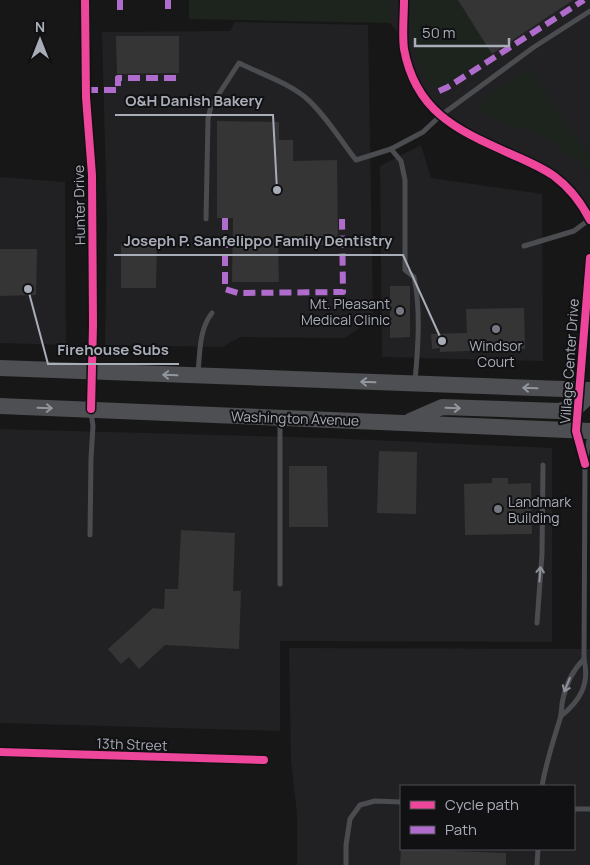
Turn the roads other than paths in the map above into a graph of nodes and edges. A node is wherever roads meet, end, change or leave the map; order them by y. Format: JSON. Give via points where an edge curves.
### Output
{"nodes":[{"id":1,"x":85,"y":0,"type":"edge"},
{"id":2,"x":404,"y":0,"type":"edge"},
{"id":3,"x":590,"y":11,"type":"edge"},
{"id":4,"x":440,"y":116,"type":"junction"},
{"id":5,"x":391,"y":149,"type":"junction"},
{"id":6,"x":206,"y":219,"type":"dead end"},
{"id":7,"x":590,"y":219,"type":"edge"},
{"id":8,"x":524,"y":246,"type":"dead end"},
{"id":9,"x":590,"y":258,"type":"edge"},
{"id":10,"x":212,"y":313,"type":"dead end"},
{"id":11,"x":0,"y":368,"type":"edge"},
{"id":12,"x":92,"y":372,"type":"junction"},
{"id":13,"x":198,"y":376,"type":"junction"},
{"id":14,"x":414,"y":384,"type":"junction"},
{"id":15,"x":584,"y":395,"type":"edge"},
{"id":16,"x":0,"y":406,"type":"edge"},
{"id":17,"x":91,"y":409,"type":"junction"},
{"id":18,"x":280,"y":418,"type":"junction"},
{"id":19,"x":590,"y":418,"type":"edge"},
{"id":20,"x":408,"y":422,"type":"junction"},
{"id":21,"x":585,"y":431,"type":"edge"},
{"id":22,"x":585,"y":464,"type":"joint"},
{"id":23,"x":543,"y":466,"type":"dead end"},
{"id":24,"x":90,"y":535,"type":"dead end"},
{"id":25,"x":280,"y":584,"type":"dead end"},
{"id":26,"x":537,"y":623,"type":"dead end"},
{"id":27,"x":587,"y":629,"type":"edge"},
{"id":28,"x":584,"y":659,"type":"junction"},
{"id":29,"x":561,"y":716,"type":"junction"},
{"id":30,"x":0,"y":752,"type":"edge"},
{"id":31,"x":264,"y":760,"type":"dead end"},
{"id":32,"x":542,"y":785,"type":"edge"},
{"id":33,"x":400,"y":802,"type":"edge"},
{"id":34,"x":575,"y":809,"type":"edge"},
{"id":35,"x":590,"y":809,"type":"edge"},
{"id":36,"x":538,"y":850,"type":"edge"},
{"id":37,"x":346,"y":865,"type":"edge"},
{"id":38,"x":537,"y":865,"type":"edge"}],
"edges":[{"from":1,"to":12,"type":"street","name":"Hunter Drive","via":[[86,97],[92,175]]},
{"from":2,"to":4,"type":"street","via":[[404,48],[408,63],[420,92]]},
{"from":3,"to":4,"type":"lane","via":[[534,47]]},
{"from":4,"to":5,"type":"lane","via":[[423,132]]},
{"from":4,"to":7,"type":"street","via":[[467,134],[553,176],[574,195]]},
{"from":5,"to":6,"type":"lane","via":[[356,160],[306,98],[239,63],[211,106],[208,119]]},
{"from":5,"to":14,"type":"lane","via":[[402,161],[405,180],[404,270],[414,277],[416,289],[418,337]]},
{"from":7,"to":8,"type":"lane","via":[[574,231]]},
{"from":9,"to":15,"type":"street","name":"Village Center Drive"},
{"from":10,"to":13,"type":"lane","via":[[205,322]]},
{"from":11,"to":12,"type":"main road"},
{"from":13,"to":12,"type":"main road","one_way":true},
{"from":12,"to":17,"type":"street","name":"Hunter Drive"},
{"from":14,"to":13,"type":"main road","one_way":true},
{"from":15,"to":14,"type":"main road","one_way":true},
{"from":20,"to":15,"type":"main road","one_way":true,"via":[[442,407],[559,411]]},
{"from":15,"to":21,"type":"street","name":"Village Center Drive"},
{"from":16,"to":17,"type":"main road","name":"Washington Avenue","one_way":true},
{"from":17,"to":18,"type":"main road","name":"Washington Avenue"},
{"from":17,"to":24,"type":"lane"},
{"from":18,"to":20,"type":"main road","name":"Washington Avenue"},
{"from":18,"to":25,"type":"lane"},
{"from":19,"to":21,"type":"main road"},
{"from":20,"to":21,"type":"main road","name":"Washington Avenue"},
{"from":21,"to":22,"type":"street","name":"Village Center Drive"},
{"from":22,"to":27,"type":"lane"},
{"from":26,"to":23,"type":"lane","one_way":true},
{"from":27,"to":28,"type":"lane"},
{"from":28,"to":29,"type":"lane","one_way":true,"via":[[568,683]]},
{"from":28,"to":29,"type":"lane","via":[[587,682],[576,701]]},
{"from":29,"to":32,"type":"lane"},
{"from":30,"to":31,"type":"street","name":"13th Street"},
{"from":33,"to":37,"type":"lane","via":[[376,801],[360,805],[350,819]]},
{"from":34,"to":35,"type":"lane"},
{"from":36,"to":38,"type":"lane"}]}
